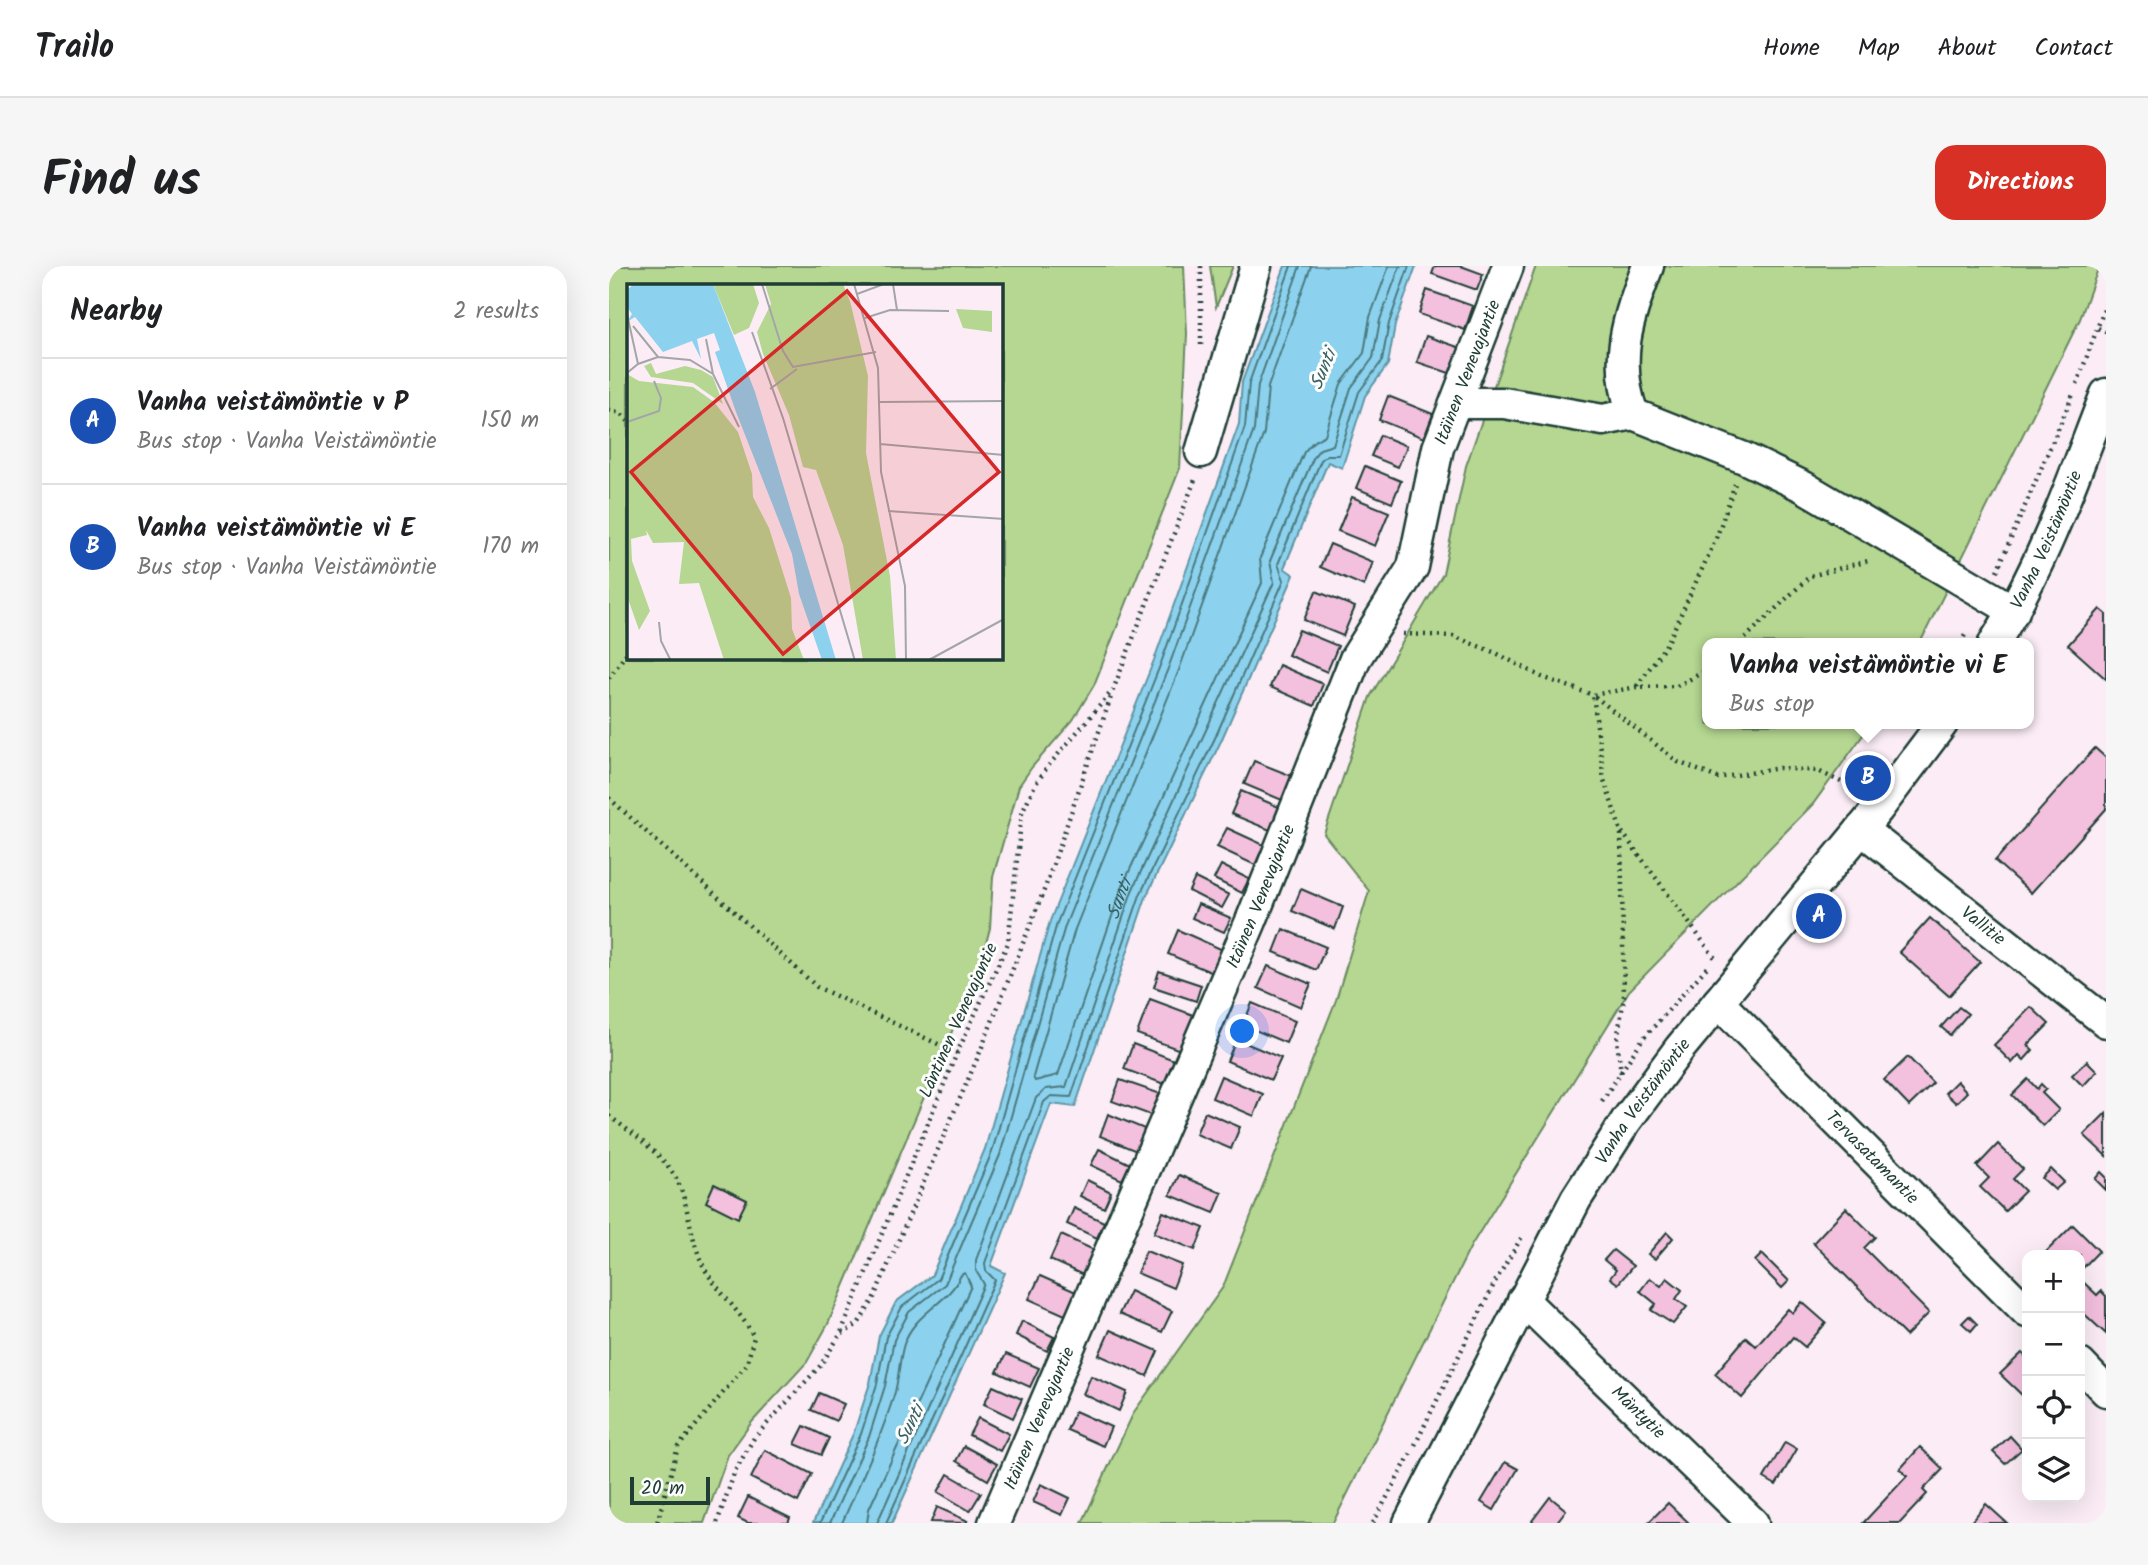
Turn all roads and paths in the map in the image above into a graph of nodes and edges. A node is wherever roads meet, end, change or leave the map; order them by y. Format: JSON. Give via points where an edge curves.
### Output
{"nodes":[{"id":1,"x":1201,"y":266,"type":"edge"},
{"id":2,"x":1256,"y":266,"type":"edge"},
{"id":3,"x":1508,"y":266,"type":"edge"},
{"id":4,"x":1648,"y":266,"type":"edge"},
{"id":5,"x":2106,"y":304,"type":"edge"},
{"id":6,"x":2098,"y":328,"type":"junction"},
{"id":7,"x":2106,"y":332,"type":"edge"},
{"id":8,"x":1201,"y":353,"type":"dead end"},
{"id":9,"x":2106,"y":394,"type":"edge"},
{"id":10,"x":1456,"y":403,"type":"junction"},
{"id":11,"x":609,"y":410,"type":"edge"},
{"id":12,"x":1633,"y":414,"type":"junction"},
{"id":13,"x":627,"y":420,"type":"edge"},
{"id":14,"x":2097,"y":441,"type":"edge"},
{"id":15,"x":1201,"y":452,"type":"joint"},
{"id":16,"x":1744,"y":458,"type":"junction"},
{"id":17,"x":1914,"y":552,"type":"junction"},
{"id":18,"x":1987,"y":595,"type":"junction"},
{"id":19,"x":2014,"y":611,"type":"junction"},
{"id":20,"x":1373,"y":630,"type":"junction"},
{"id":21,"x":1745,"y":638,"type":"edge"},
{"id":22,"x":1963,"y":638,"type":"edge"},
{"id":23,"x":1997,"y":638,"type":"edge"},
{"id":24,"x":627,"y":652,"type":"edge"},
{"id":25,"x":1702,"y":673,"type":"edge"},
{"id":26,"x":609,"y":678,"type":"edge"},
{"id":27,"x":1637,"y":687,"type":"junction"},
{"id":28,"x":1113,"y":690,"type":"junction"},
{"id":29,"x":1593,"y":695,"type":"junction"},
{"id":30,"x":1938,"y":729,"type":"edge"},
{"id":31,"x":1859,"y":790,"type":"dead end"},
{"id":32,"x":609,"y":798,"type":"edge"},
{"id":33,"x":1861,"y":829,"type":"junction"},
{"id":34,"x":1621,"y":831,"type":"junction"},
{"id":35,"x":1715,"y":958,"type":"dead end"},
{"id":36,"x":1718,"y":1002,"type":"junction"},
{"id":37,"x":2106,"y":1022,"type":"edge"},
{"id":38,"x":957,"y":1053,"type":"junction"},
{"id":39,"x":1621,"y":1073,"type":"dead end"},
{"id":40,"x":609,"y":1116,"type":"edge"},
{"id":41,"x":1523,"y":1300,"type":"junction"},
{"id":42,"x":2022,"y":1307,"type":"edge"},
{"id":43,"x":840,"y":1335,"type":"junction"},
{"id":44,"x":2085,"y":1369,"type":"edge"},
{"id":45,"x":2106,"y":1391,"type":"edge"},
{"id":46,"x":657,"y":1523,"type":"edge"},
{"id":47,"x":717,"y":1523,"type":"edge"},
{"id":48,"x":995,"y":1523,"type":"edge"},
{"id":49,"x":1409,"y":1523,"type":"edge"},
{"id":50,"x":1753,"y":1523,"type":"edge"}],
"edges":[{"from":1,"to":8,"type":"path"},
{"from":2,"to":15,"type":"street"},
{"from":3,"to":10,"type":"street","name":"Itäinen Venevajantie"},
{"from":4,"to":12,"type":"street","via":[[1621,360]]},
{"from":5,"to":6,"type":"path"},
{"from":6,"to":7,"type":"path"},
{"from":6,"to":18,"type":"path"},
{"from":9,"to":14,"type":"street","name":"Vanha Veistämöntie"},
{"from":10,"to":12,"type":"street","via":[[1504,403],[1603,420]]},
{"from":10,"to":20,"type":"street","name":"Itäinen Venevajantie","via":[[1438,448],[1413,566]]},
{"from":11,"to":13,"type":"path"},
{"from":12,"to":16,"type":"street"},
{"from":14,"to":19,"type":"street","name":"Vanha Veistämöntie"},
{"from":15,"to":28,"type":"path","name":"Läntinen Venevajantie","via":[[1194,482]]},
{"from":16,"to":17,"type":"street","via":[[1804,487]]},
{"from":16,"to":27,"type":"path","via":[[1716,538],[1668,642]]},
{"from":17,"to":18,"type":"street"},
{"from":17,"to":21,"type":"path","via":[[1810,576]]},
{"from":18,"to":19,"type":"street"},
{"from":18,"to":22,"type":"path"},
{"from":19,"to":23,"type":"street","name":"Vanha Veistämöntie"},
{"from":20,"to":29,"type":"path","via":[[1453,636]]},
{"from":20,"to":48,"type":"street","name":"Itäinen Venevajantie","via":[[1355,659],[1246,934]]},
{"from":24,"to":26,"type":"path"},
{"from":25,"to":27,"type":"path","via":[[1677,686]]},
{"from":27,"to":29,"type":"path"},
{"from":28,"to":38,"type":"path","name":"Läntinen Venevajantie","via":[[1049,765],[1022,812],[1008,943]]},
{"from":28,"to":43,"type":"path","via":[[1046,885],[980,1052],[871,1302],[858,1324]]},
{"from":29,"to":31,"type":"path","via":[[1678,762],[1718,778],[1780,768],[1818,771]]},
{"from":29,"to":34,"type":"path","via":[[1604,780]]},
{"from":30,"to":33,"type":"street","name":"Vanha Veistämöntie"},
{"from":32,"to":38,"type":"path","via":[[817,987]]},
{"from":33,"to":36,"type":"street","name":"Vanha Veistämöntie"},
{"from":33,"to":37,"type":"street","name":"Vallitie"},
{"from":34,"to":35,"type":"path"},
{"from":34,"to":39,"type":"path","via":[[1624,998],[1617,1040]]},
{"from":36,"to":41,"type":"street","name":"Vanha Veistämöntie","via":[[1626,1121],[1576,1199]]},
{"from":36,"to":42,"type":"street","name":"Tervasatamantie"},
{"from":38,"to":43,"type":"path","name":"Läntinen Venevajantie"},
{"from":40,"to":46,"type":"path","via":[[650,1147],[677,1180],[707,1272],[742,1314],[754,1337],[747,1364],[678,1447]]},
{"from":41,"to":49,"type":"street","name":"Vanha Veistämöntie"},
{"from":41,"to":50,"type":"street","name":"Mäntytie"},
{"from":43,"to":47,"type":"path","name":"Läntinen Venevajantie","via":[[820,1367],[754,1438],[734,1471]]},
{"from":44,"to":45,"type":"street"}]}
